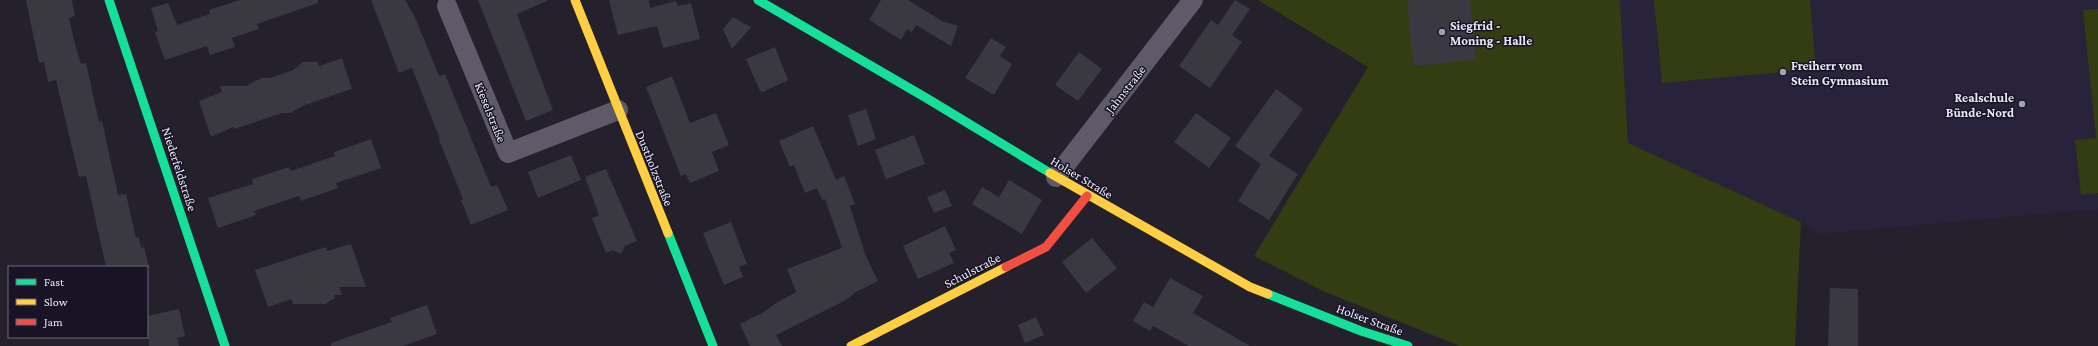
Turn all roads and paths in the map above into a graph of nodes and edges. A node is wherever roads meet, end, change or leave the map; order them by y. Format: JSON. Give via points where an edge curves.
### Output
{"nodes":[{"id":1,"x":109,"y":0,"type":"edge"},
{"id":2,"x":575,"y":0,"type":"edge"},
{"id":3,"x":1193,"y":0,"type":"edge"},
{"id":4,"x":764,"y":1,"type":"edge"},
{"id":5,"x":447,"y":6,"type":"dead end"},
{"id":6,"x":618,"y":110,"type":"junction"},
{"id":7,"x":1056,"y":178,"type":"junction"},
{"id":8,"x":1087,"y":196,"type":"junction"},
{"id":9,"x":225,"y":346,"type":"edge"},
{"id":10,"x":713,"y":346,"type":"edge"},
{"id":11,"x":851,"y":346,"type":"edge"},
{"id":12,"x":1408,"y":346,"type":"edge"}],
"edges":[{"from":1,"to":9,"type":"street","name":"Niederfeldstraße"},
{"from":2,"to":6,"type":"street","name":"Dustholzstraße"},
{"from":3,"to":7,"type":"street","name":"Jahnstraße"},
{"from":4,"to":7,"type":"street","name":"Holser Straße"},
{"from":5,"to":6,"type":"street","name":"Kieselstraße","via":[[508,153]]},
{"from":6,"to":10,"type":"street","name":"Dustholzstraße"},
{"from":7,"to":8,"type":"street","name":"Holser Straße"},
{"from":8,"to":11,"type":"street","name":"Schulstraße","via":[[1046,247]]},
{"from":8,"to":12,"type":"street","name":"Holser Straße","via":[[1250,287],[1361,331]]}]}
